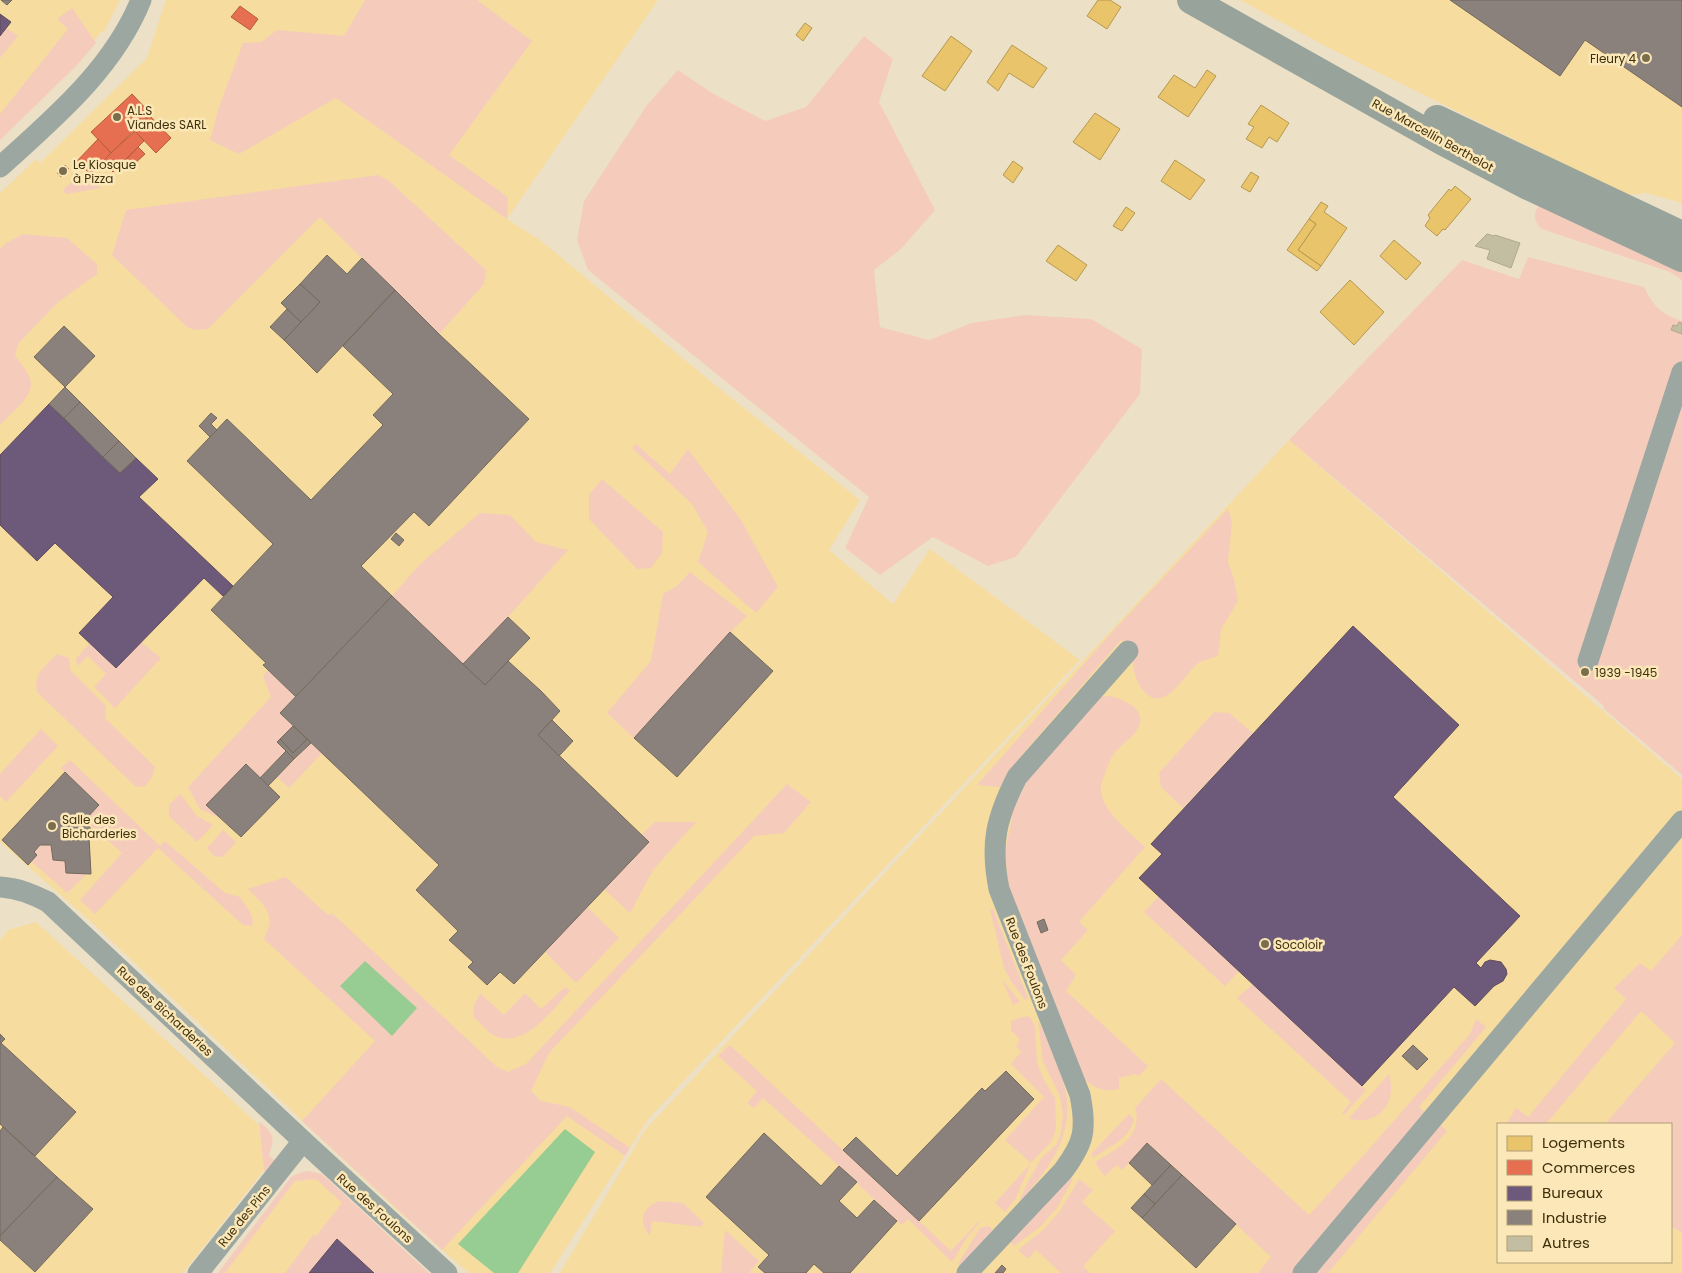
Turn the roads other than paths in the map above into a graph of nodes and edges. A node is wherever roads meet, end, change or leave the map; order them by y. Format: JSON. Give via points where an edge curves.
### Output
{"nodes":[{"id":1,"x":141,"y":0,"type":"edge"},
{"id":2,"x":1191,"y":0,"type":"edge"},
{"id":3,"x":1210,"y":0,"type":"edge"},
{"id":4,"x":0,"y":167,"type":"edge"},
{"id":5,"x":1682,"y":235,"type":"edge"},
{"id":6,"x":1682,"y":258,"type":"edge"},
{"id":7,"x":1682,"y":372,"type":"edge"},
{"id":8,"x":1128,"y":651,"type":"dead end"},
{"id":9,"x":1588,"y":661,"type":"dead end"},
{"id":10,"x":1682,"y":821,"type":"edge"},
{"id":11,"x":0,"y":887,"type":"edge"},
{"id":12,"x":303,"y":1141,"type":"junction"},
{"id":13,"x":198,"y":1273,"type":"edge"},
{"id":14,"x":448,"y":1273,"type":"edge"},
{"id":15,"x":967,"y":1273,"type":"edge"},
{"id":16,"x":1303,"y":1273,"type":"edge"}],
"edges":[{"from":1,"to":4,"type":"street","via":[[115,49],[95,75]]},
{"from":2,"to":6,"type":"main road","name":"Rue Marcellin Berthelot","via":[[1528,186]]},
{"from":3,"to":5,"type":"main road","name":"Rue Marcellin Berthelot","via":[[1335,70]]},
{"from":7,"to":9,"type":"street"},
{"from":8,"to":15,"type":"street","name":"Rue des Foulons","via":[[1017,777],[998,824],[994,866],[999,889],[1080,1095],[1084,1129],[1073,1157],[1062,1171]]},
{"from":10,"to":16,"type":"street"},
{"from":11,"to":12,"type":"street","name":"Rue des Bicharderies","via":[[15,888],[48,902]]},
{"from":12,"to":13,"type":"street","name":"Rue des Pins"},
{"from":12,"to":14,"type":"street","name":"Rue des Foulons"}]}
